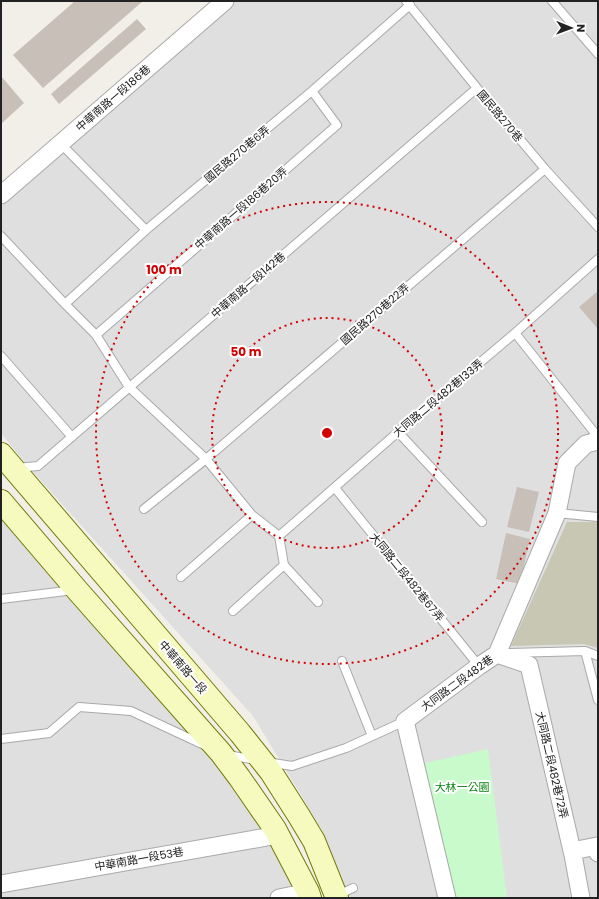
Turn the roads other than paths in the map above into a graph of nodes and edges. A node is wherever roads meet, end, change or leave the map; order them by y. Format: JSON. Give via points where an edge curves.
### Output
{"nodes":[{"id":1,"x":225,"y":1,"type":"edge"},
{"id":2,"x":552,"y":1,"type":"edge"},
{"id":3,"x":408,"y":3,"type":"edge"},
{"id":4,"x":598,"y":54,"type":"edge"},
{"id":5,"x":477,"y":88,"type":"junction"},
{"id":6,"x":312,"y":91,"type":"junction"},
{"id":7,"x":61,"y":144,"type":"junction"},
{"id":8,"x":545,"y":169,"type":"junction"},
{"id":9,"x":1,"y":195,"type":"edge"},
{"id":10,"x":598,"y":227,"type":"edge"},
{"id":11,"x":146,"y":230,"type":"junction"},
{"id":12,"x":1,"y":236,"type":"edge"},
{"id":13,"x":598,"y":259,"type":"edge"},
{"id":14,"x":65,"y":304,"type":"junction"},
{"id":15,"x":514,"y":333,"type":"junction"},
{"id":16,"x":96,"y":335,"type":"junction"},
{"id":17,"x":1,"y":356,"type":"edge"},
{"id":18,"x":129,"y":387,"type":"junction"},
{"id":19,"x":398,"y":432,"type":"junction"},
{"id":20,"x":72,"y":437,"type":"junction"},
{"id":21,"x":598,"y":437,"type":"edge"},
{"id":22,"x":598,"y":441,"type":"edge"},
{"id":23,"x":206,"y":459,"type":"junction"},
{"id":24,"x":5,"y":464,"type":"edge"},
{"id":25,"x":335,"y":488,"type":"junction"},
{"id":26,"x":1,"y":501,"type":"edge"},
{"id":27,"x":144,"y":509,"type":"dead end"},
{"id":28,"x":557,"y":513,"type":"junction"},
{"id":29,"x":252,"y":515,"type":"junction"},
{"id":30,"x":598,"y":517,"type":"edge"},
{"id":31,"x":482,"y":522,"type":"dead end"},
{"id":32,"x":279,"y":536,"type":"junction"},
{"id":33,"x":284,"y":565,"type":"junction"},
{"id":34,"x":181,"y":577,"type":"dead end"},
{"id":35,"x":77,"y":590,"type":"junction"},
{"id":36,"x":1,"y":599,"type":"edge"},
{"id":37,"x":318,"y":602,"type":"dead end"},
{"id":38,"x":233,"y":611,"type":"dead end"},
{"id":39,"x":585,"y":651,"type":"junction"},
{"id":40,"x":497,"y":654,"type":"junction"},
{"id":41,"x":598,"y":656,"type":"edge"},
{"id":42,"x":342,"y":661,"type":"dead end"},
{"id":43,"x":479,"y":666,"type":"junction"},
{"id":44,"x":598,"y":700,"type":"edge"},
{"id":45,"x":405,"y":721,"type":"junction"},
{"id":46,"x":372,"y":736,"type":"junction"},
{"id":47,"x":1,"y":739,"type":"edge"},
{"id":48,"x":221,"y":753,"type":"junction"},
{"id":49,"x":262,"y":761,"type":"junction"},
{"id":50,"x":278,"y":835,"type":"junction"},
{"id":51,"x":598,"y":848,"type":"edge"},
{"id":52,"x":572,"y":851,"type":"junction"},
{"id":53,"x":1,"y":884,"type":"edge"},
{"id":54,"x":342,"y":894,"type":"edge"},
{"id":55,"x":309,"y":895,"type":"edge"},
{"id":56,"x":279,"y":898,"type":"edge"},
{"id":57,"x":447,"y":898,"type":"edge"},
{"id":58,"x":581,"y":898,"type":"edge"}],
"edges":[{"from":1,"to":7,"type":"street","name":"中華南路一段186巷"},
{"from":2,"to":4,"type":"lane"},
{"from":3,"to":5,"type":"lane","name":"國民路270巷"},
{"from":3,"to":6,"type":"lane","name":"國民路270巷6弄"},
{"from":5,"to":8,"type":"lane","name":"國民路270巷"},
{"from":5,"to":18,"type":"lane","name":"中華南路一段142巷"},
{"from":6,"to":11,"type":"lane","name":"國民路270巷6弄"},
{"from":6,"to":16,"type":"lane","name":"中華南路一段186巷20弄","via":[[337,124]]},
{"from":7,"to":9,"type":"street","name":"中華南路一段186巷"},
{"from":7,"to":11,"type":"lane"},
{"from":8,"to":10,"type":"lane","name":"國民路270巷"},
{"from":8,"to":23,"type":"lane","name":"國民路270巷22弄"},
{"from":11,"to":14,"type":"lane","name":"國民路270巷6弄"},
{"from":12,"to":14,"type":"lane"},
{"from":13,"to":15,"type":"lane","name":"大同路二段482巷133弄"},
{"from":14,"to":16,"type":"lane"},
{"from":15,"to":19,"type":"lane","name":"大同路二段482巷133弄"},
{"from":15,"to":21,"type":"lane"},
{"from":16,"to":18,"type":"lane"},
{"from":17,"to":20,"type":"lane"},
{"from":18,"to":20,"type":"lane","name":"中華南路一段142巷"},
{"from":18,"to":23,"type":"lane"},
{"from":19,"to":25,"type":"lane","name":"大同路二段482巷133弄"},
{"from":19,"to":31,"type":"lane"},
{"from":20,"to":24,"type":"lane","name":"中華南路一段142巷","via":[[38,466]]},
{"from":22,"to":28,"type":"street","name":"大同路二段482巷","via":[[586,444],[567,463]]},
{"from":23,"to":27,"type":"lane","name":"國民路270巷22弄"},
{"from":23,"to":29,"type":"lane"},
{"from":24,"to":49,"type":"street","name":"中華南路一段"},
{"from":25,"to":32,"type":"lane","name":"大同路二段482巷133弄"},
{"from":25,"to":43,"type":"lane","name":"大同路二段482巷67弄"},
{"from":26,"to":35,"type":"street"},
{"from":28,"to":30,"type":"lane"},
{"from":28,"to":40,"type":"street","name":"大同路二段482巷"},
{"from":29,"to":32,"type":"lane"},
{"from":29,"to":34,"type":"lane"},
{"from":32,"to":33,"type":"lane"},
{"from":33,"to":37,"type":"lane"},
{"from":33,"to":38,"type":"lane"},
{"from":35,"to":36,"type":"lane"},
{"from":35,"to":48,"type":"street"},
{"from":39,"to":40,"type":"lane"},
{"from":39,"to":41,"type":"lane"},
{"from":39,"to":44,"type":"lane"},
{"from":40,"to":43,"type":"street","name":"大同路二段482巷"},
{"from":40,"to":52,"type":"street","name":"大同路二段482巷72弄","via":[[529,665]]},
{"from":42,"to":46,"type":"lane"},
{"from":43,"to":45,"type":"street","name":"大同路二段482巷"},
{"from":45,"to":46,"type":"lane"},
{"from":45,"to":57,"type":"street"},
{"from":46,"to":49,"type":"lane","via":[[346,748],[292,766]]},
{"from":47,"to":48,"type":"lane","via":[[49,733],[79,707],[131,711]]},
{"from":48,"to":49,"type":"lane"},
{"from":48,"to":50,"type":"street"},
{"from":49,"to":54,"type":"street","name":"中華南路一段","via":[[299,816]]},
{"from":50,"to":53,"type":"street","name":"中華南路一段53巷"},
{"from":50,"to":55,"type":"street"},
{"from":51,"to":52,"type":"street"},
{"from":52,"to":58,"type":"street","name":"大同路二段482巷72弄"},
{"from":55,"to":56,"type":"street"}]}
